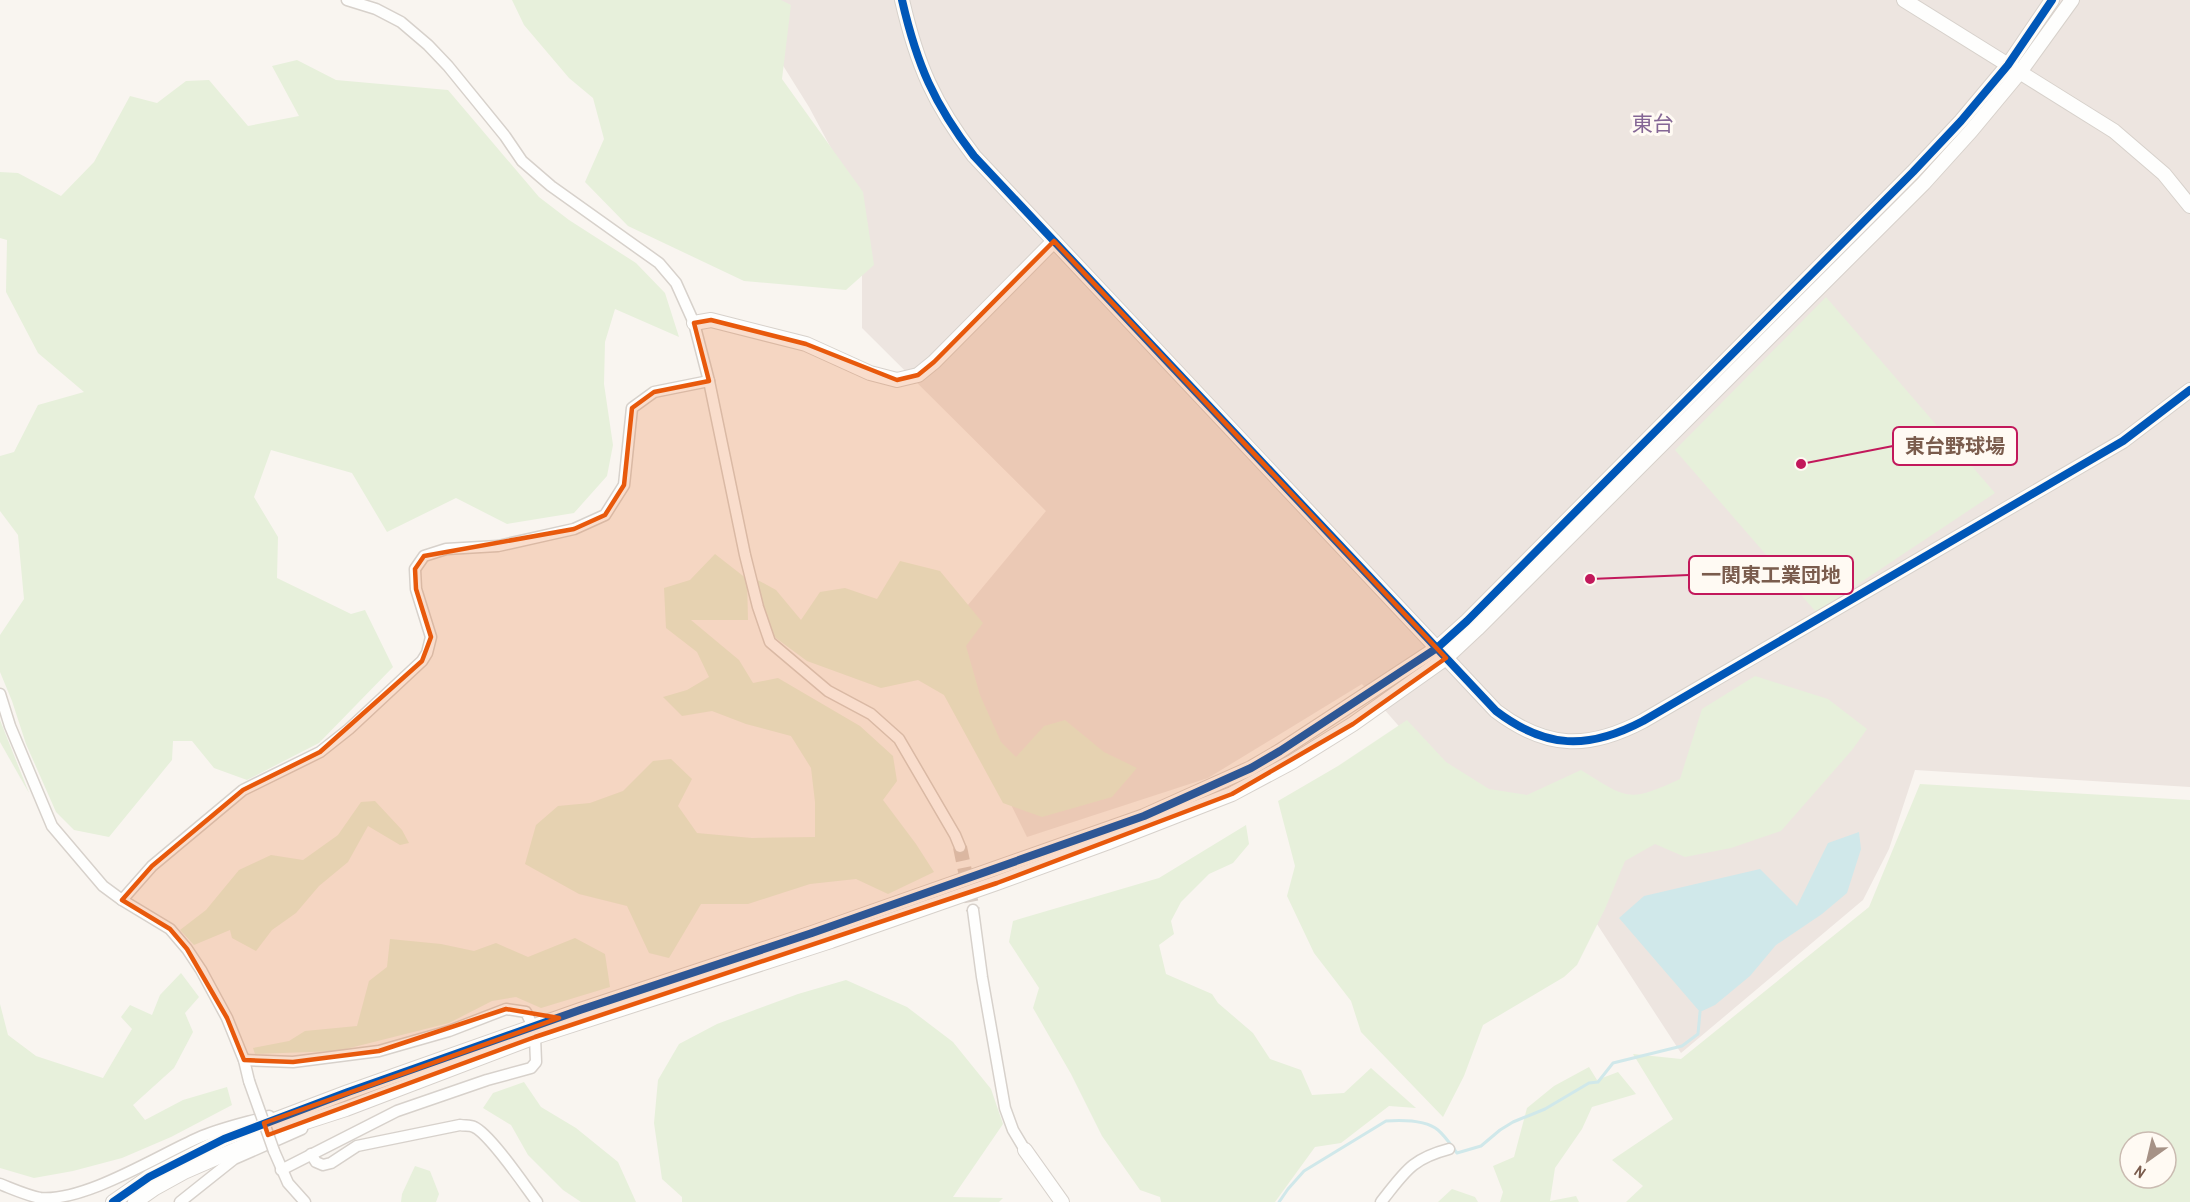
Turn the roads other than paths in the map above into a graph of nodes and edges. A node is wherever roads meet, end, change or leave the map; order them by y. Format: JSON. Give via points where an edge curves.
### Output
{"nodes":[{"id":1,"x":347,"y":0,"type":"edge"},
{"id":2,"x":902,"y":0,"type":"edge"},
{"id":3,"x":1904,"y":0,"type":"edge"},
{"id":4,"x":2052,"y":0,"type":"edge"},
{"id":5,"x":2072,"y":0,"type":"edge"},
{"id":6,"x":2014,"y":69,"type":"junction"},
{"id":7,"x":2190,"y":206,"type":"edge"},
{"id":8,"x":1054,"y":241,"type":"junction"},
{"id":9,"x":694,"y":323,"type":"junction"},
{"id":10,"x":709,"y":381,"type":"junction"},
{"id":11,"x":2190,"y":390,"type":"edge"},
{"id":12,"x":1442,"y":653,"type":"junction"},
{"id":13,"x":0,"y":694,"type":"edge"},
{"id":14,"x":960,"y":847,"type":"tunnel mouth"},
{"id":15,"x":122,"y":900,"type":"junction"},
{"id":16,"x":973,"y":910,"type":"tunnel mouth"},
{"id":17,"x":534,"y":1032,"type":"junction"},
{"id":18,"x":244,"y":1060,"type":"junction"},
{"id":19,"x":348,"y":1092,"type":"junction"},
{"id":20,"x":346,"y":1109,"type":"junction"},
{"id":21,"x":1449,"y":1149,"type":"dead end"},
{"id":22,"x":1025,"y":1150,"type":"joint"},
{"id":23,"x":311,"y":1155,"type":"junction"},
{"id":24,"x":281,"y":1170,"type":"junction"},
{"id":25,"x":0,"y":1185,"type":"edge"},
{"id":26,"x":113,"y":1202,"type":"edge"},
{"id":27,"x":135,"y":1202,"type":"edge"},
{"id":28,"x":180,"y":1202,"type":"edge"},
{"id":29,"x":305,"y":1202,"type":"edge"},
{"id":30,"x":537,"y":1202,"type":"edge"},
{"id":31,"x":1062,"y":1202,"type":"edge"},
{"id":32,"x":1381,"y":1202,"type":"edge"}],
"edges":[{"from":1,"to":9,"type":"street","via":[[401,22],[428,45],[506,136],[522,161],[659,263],[676,283]]},
{"from":2,"to":8,"type":"street","via":[[919,64],[951,126]]},
{"from":3,"to":6,"type":"street"},
{"from":4,"to":6,"type":"street"},
{"from":5,"to":6,"type":"street"},
{"from":6,"to":7,"type":"street","via":[[2114,131],[2164,174]]},
{"from":6,"to":12,"type":"street","via":[[1971,131],[1924,183],[1529,578]]},
{"from":8,"to":9,"type":"street","via":[[934,362],[918,375],[897,380],[870,373],[806,344],[711,320]]},
{"from":8,"to":12,"type":"street"},
{"from":9,"to":10,"type":"street"},
{"from":10,"to":14,"type":"street","via":[[745,555],[770,642],[828,691],[871,714],[899,739]]},
{"from":10,"to":15,"type":"street","via":[[654,392],[632,408],[624,485],[605,515],[574,529],[498,546],[446,549],[424,556],[415,569],[416,589],[431,637],[422,661],[320,752],[243,790],[152,866]]},
{"from":11,"to":12,"type":"street","via":[[2122,441],[1619,734],[1580,742],[1544,738],[1527,731],[1496,711]]},
{"from":12,"to":17,"type":"street","via":[[1353,724],[1232,794],[1109,843],[819,945]]},
{"from":13,"to":15,"type":"street","via":[[52,826],[103,886]]},
{"from":15,"to":18,"type":"street","via":[[170,929],[187,949],[227,1018]]},
{"from":16,"to":22,"type":"street","via":[[1005,1108]]},
{"from":17,"to":18,"type":"street","via":[[526,1012],[506,1009],[379,1051],[292,1062]]},
{"from":17,"to":19,"type":"street"},
{"from":17,"to":20,"type":"street"},
{"from":17,"to":23,"type":"street","via":[[536,1062],[531,1068],[397,1111]]},
{"from":18,"to":24,"type":"street","bridge":true},
{"from":19,"to":25,"type":"street","via":[[198,1138],[133,1173],[74,1195],[41,1198]]},
{"from":19,"to":26,"type":"street","via":[[224,1138],[149,1177]]},
{"from":20,"to":27,"type":"street","via":[[218,1156],[154,1188]]},
{"from":20,"to":28,"type":"street","via":[[234,1159]]},
{"from":21,"to":32,"type":"street","via":[[1413,1164]]},
{"from":22,"to":31,"type":"street"},
{"from":23,"to":24,"type":"street"},
{"from":23,"to":30,"type":"street","via":[[323,1165],[357,1146],[460,1125],[473,1126]]},
{"from":24,"to":29,"type":"street","via":[[294,1193]]}]}
